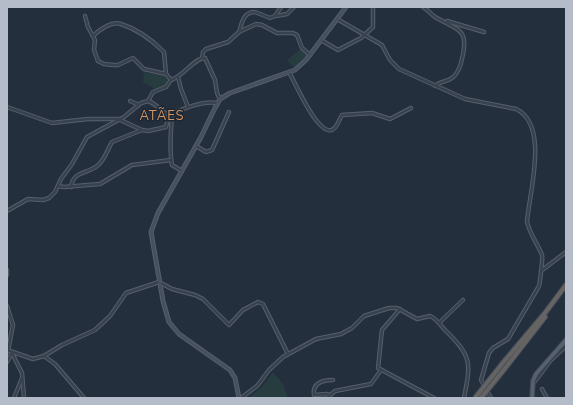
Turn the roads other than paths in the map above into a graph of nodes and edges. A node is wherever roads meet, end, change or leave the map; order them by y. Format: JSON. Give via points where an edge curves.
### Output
{"nodes":[{"id":1,"x":281,"y":7,"type":"edge"},
{"id":2,"x":294,"y":7,"type":"edge"},
{"id":3,"x":346,"y":7,"type":"edge"},
{"id":4,"x":373,"y":7,"type":"edge"},
{"id":5,"x":423,"y":7,"type":"edge"},
{"id":6,"x":85,"y":16,"type":"dead end"},
{"id":7,"x":275,"y":16,"type":"junction"},
{"id":8,"x":337,"y":19,"type":"junction"},
{"id":9,"x":446,"y":21,"type":"junction"},
{"id":10,"x":240,"y":32,"type":"junction"},
{"id":11,"x":484,"y":32,"type":"dead end"},
{"id":12,"x":363,"y":35,"type":"junction"},
{"id":13,"x":93,"y":36,"type":"junction"},
{"id":14,"x":322,"y":40,"type":"junction"},
{"id":15,"x":310,"y":55,"type":"junction"},
{"id":16,"x":202,"y":58,"type":"junction"},
{"id":17,"x":289,"y":72,"type":"junction"},
{"id":18,"x":166,"y":74,"type":"junction"},
{"id":19,"x":178,"y":77,"type":"junction"},
{"id":20,"x":171,"y":80,"type":"junction"},
{"id":21,"x":435,"y":86,"type":"junction"},
{"id":22,"x":220,"y":99,"type":"junction"},
{"id":23,"x":130,"y":101,"type":"dead end"},
{"id":24,"x":148,"y":101,"type":"junction"},
{"id":25,"x":217,"y":103,"type":"junction"},
{"id":26,"x":139,"y":105,"type":"junction"},
{"id":27,"x":7,"y":107,"type":"edge"},
{"id":28,"x":188,"y":107,"type":"junction"},
{"id":29,"x":411,"y":108,"type":"dead end"},
{"id":30,"x":229,"y":112,"type":"dead end"},
{"id":31,"x":171,"y":114,"type":"junction"},
{"id":32,"x":118,"y":119,"type":"junction"},
{"id":33,"x":142,"y":130,"type":"junction"},
{"id":34,"x":196,"y":146,"type":"junction"},
{"id":35,"x":171,"y":160,"type":"junction"},
{"id":36,"x":182,"y":171,"type":"junction"},
{"id":37,"x":58,"y":186,"type":"junction"},
{"id":38,"x":71,"y":187,"type":"junction"},
{"id":39,"x":7,"y":211,"type":"edge"},
{"id":40,"x":566,"y":252,"type":"edge"},
{"id":41,"x":7,"y":270,"type":"edge"},
{"id":42,"x":541,"y":271,"type":"junction"},
{"id":43,"x":7,"y":275,"type":"edge"},
{"id":44,"x":159,"y":282,"type":"junction"},
{"id":45,"x":566,"y":286,"type":"edge"},
{"id":46,"x":463,"y":300,"type":"dead end"},
{"id":47,"x":7,"y":306,"type":"edge"},
{"id":48,"x":400,"y":309,"type":"junction"},
{"id":49,"x":439,"y":323,"type":"junction"},
{"id":50,"x":566,"y":340,"type":"edge"},
{"id":51,"x":566,"y":346,"type":"edge"},
{"id":52,"x":8,"y":350,"type":"edge"},
{"id":53,"x":12,"y":352,"type":"junction"},
{"id":54,"x":288,"y":354,"type":"junction"},
{"id":55,"x":44,"y":356,"type":"junction"},
{"id":56,"x":7,"y":362,"type":"edge"},
{"id":57,"x":504,"y":366,"type":"junction"},
{"id":58,"x":381,"y":370,"type":"junction"},
{"id":59,"x":23,"y":375,"type":"junction"},
{"id":60,"x":333,"y":380,"type":"dead end"},
{"id":61,"x":532,"y":384,"type":"junction"},
{"id":62,"x":542,"y":389,"type":"dead end"},
{"id":63,"x":328,"y":397,"type":"edge"},
{"id":64,"x":14,"y":398,"type":"edge"},
{"id":65,"x":24,"y":398,"type":"edge"},
{"id":66,"x":84,"y":398,"type":"edge"},
{"id":67,"x":240,"y":398,"type":"edge"},
{"id":68,"x":434,"y":398,"type":"edge"},
{"id":69,"x":464,"y":398,"type":"edge"},
{"id":70,"x":475,"y":398,"type":"edge"},
{"id":71,"x":481,"y":398,"type":"edge"},
{"id":72,"x":491,"y":398,"type":"edge"},
{"id":73,"x":532,"y":398,"type":"edge"},
{"id":74,"x":547,"y":398,"type":"edge"}],
"edges":[{"from":1,"to":7,"type":"street"},
{"from":2,"to":7,"type":"street","via":[[287,14]]},
{"from":3,"to":8,"type":"main road"},
{"from":4,"to":12,"type":"street","via":[[373,27]]},
{"from":5,"to":9,"type":"street","via":[[435,17]]},
{"from":6,"to":13,"type":"street"},
{"from":7,"to":10,"type":"street","via":[[270,18],[251,12],[242,21]]},
{"from":8,"to":12,"type":"street"},
{"from":8,"to":14,"type":"main road"},
{"from":9,"to":11,"type":"street"},
{"from":9,"to":21,"type":"street","via":[[464,34],[463,56],[452,78]]},
{"from":10,"to":15,"type":"street","via":[[256,24],[262,24],[278,33],[293,33],[297,35],[302,48]]},
{"from":10,"to":16,"type":"street","via":[[228,42],[206,49]]},
{"from":12,"to":14,"type":"street","via":[[344,49],[338,50]]},
{"from":12,"to":21,"type":"street","via":[[382,45],[390,60],[399,69]]},
{"from":13,"to":18,"type":"street","via":[[95,54],[100,62],[118,65],[132,58],[144,69]]},
{"from":13,"to":18,"type":"street","via":[[106,26],[120,24],[152,41],[164,52]]},
{"from":14,"to":15,"type":"main road"},
{"from":15,"to":17,"type":"main road","via":[[300,66]]},
{"from":16,"to":19,"type":"street"},
{"from":16,"to":22,"type":"street","via":[[207,61]]},
{"from":17,"to":22,"type":"main road"},
{"from":17,"to":29,"type":"street","via":[[300,89],[306,107],[322,128],[327,130],[335,127],[342,115],[372,113],[395,119]]},
{"from":18,"to":20,"type":"street"},
{"from":19,"to":20,"type":"street"},
{"from":19,"to":28,"type":"street"},
{"from":20,"to":24,"type":"street","via":[[166,87],[153,92]]},
{"from":21,"to":42,"type":"street","via":[[465,99],[516,109],[531,123],[536,153],[527,222],[542,256]]},
{"from":22,"to":25,"type":"main road"},
{"from":23,"to":26,"type":"street"},
{"from":24,"to":26,"type":"street"},
{"from":24,"to":31,"type":"street","via":[[156,103],[164,113]]},
{"from":25,"to":28,"type":"street"},
{"from":25,"to":34,"type":"main road"},
{"from":26,"to":32,"type":"street"},
{"from":27,"to":32,"type":"street","via":[[52,123]]},
{"from":28,"to":31,"type":"street"},
{"from":30,"to":34,"type":"street","via":[[212,150],[206,152]]},
{"from":31,"to":33,"type":"street","via":[[166,127]]},
{"from":31,"to":35,"type":"street"},
{"from":32,"to":33,"type":"street"},
{"from":32,"to":37,"type":"street","via":[[105,129],[87,137]]},
{"from":33,"to":38,"type":"street","via":[[112,142],[101,162],[96,167],[79,173]]},
{"from":34,"to":36,"type":"main road"},
{"from":35,"to":36,"type":"street","via":[[172,165]]},
{"from":35,"to":38,"type":"street","via":[[132,165],[100,184]]},
{"from":36,"to":44,"type":"main road","via":[[158,213],[151,232]]},
{"from":37,"to":38,"type":"street"},
{"from":37,"to":39,"type":"street","via":[[49,198],[28,199]]},
{"from":40,"to":42,"type":"street"},
{"from":41,"to":43,"type":"street"},
{"from":42,"to":72,"type":"street","via":[[539,286],[510,336],[493,348],[487,358],[481,380]]},
{"from":44,"to":54,"type":"street","via":[[172,289],[196,295],[229,325],[243,310],[258,302],[262,304]]},
{"from":44,"to":55,"type":"street","via":[[126,293],[110,316],[95,330],[67,342]]},
{"from":44,"to":67,"type":"main road","via":[[169,322],[179,334],[230,370],[235,378]]},
{"from":45,"to":57,"type":"highway"},
{"from":46,"to":49,"type":"street"},
{"from":47,"to":52,"type":"street","via":[[13,325]]},
{"from":48,"to":49,"type":"street","via":[[417,319],[430,316]]},
{"from":48,"to":54,"type":"street","via":[[389,308],[364,316],[352,328],[341,334],[316,339]]},
{"from":48,"to":58,"type":"street","via":[[382,330],[378,365]]},
{"from":49,"to":69,"type":"street","via":[[465,351],[468,366]]},
{"from":50,"to":61,"type":"main road","via":[[536,374]]},
{"from":51,"to":61,"type":"street"},
{"from":52,"to":53,"type":"street"},
{"from":53,"to":55,"type":"street","via":[[33,359]]},
{"from":53,"to":56,"type":"street"},
{"from":53,"to":59,"type":"street"},
{"from":54,"to":67,"type":"street","via":[[269,370],[257,386]]},
{"from":55,"to":66,"type":"street","via":[[55,364]]},
{"from":57,"to":70,"type":"highway","bridge":true},
{"from":57,"to":71,"type":"highway","bridge":true},
{"from":58,"to":63,"type":"street","via":[[370,384],[342,388]]},
{"from":58,"to":68,"type":"street"},
{"from":59,"to":64,"type":"street"},
{"from":59,"to":65,"type":"street"},
{"from":60,"to":63,"type":"street","via":[[322,380],[314,390],[314,395],[327,394]]},
{"from":61,"to":73,"type":"main road"},
{"from":62,"to":74,"type":"street"}]}
